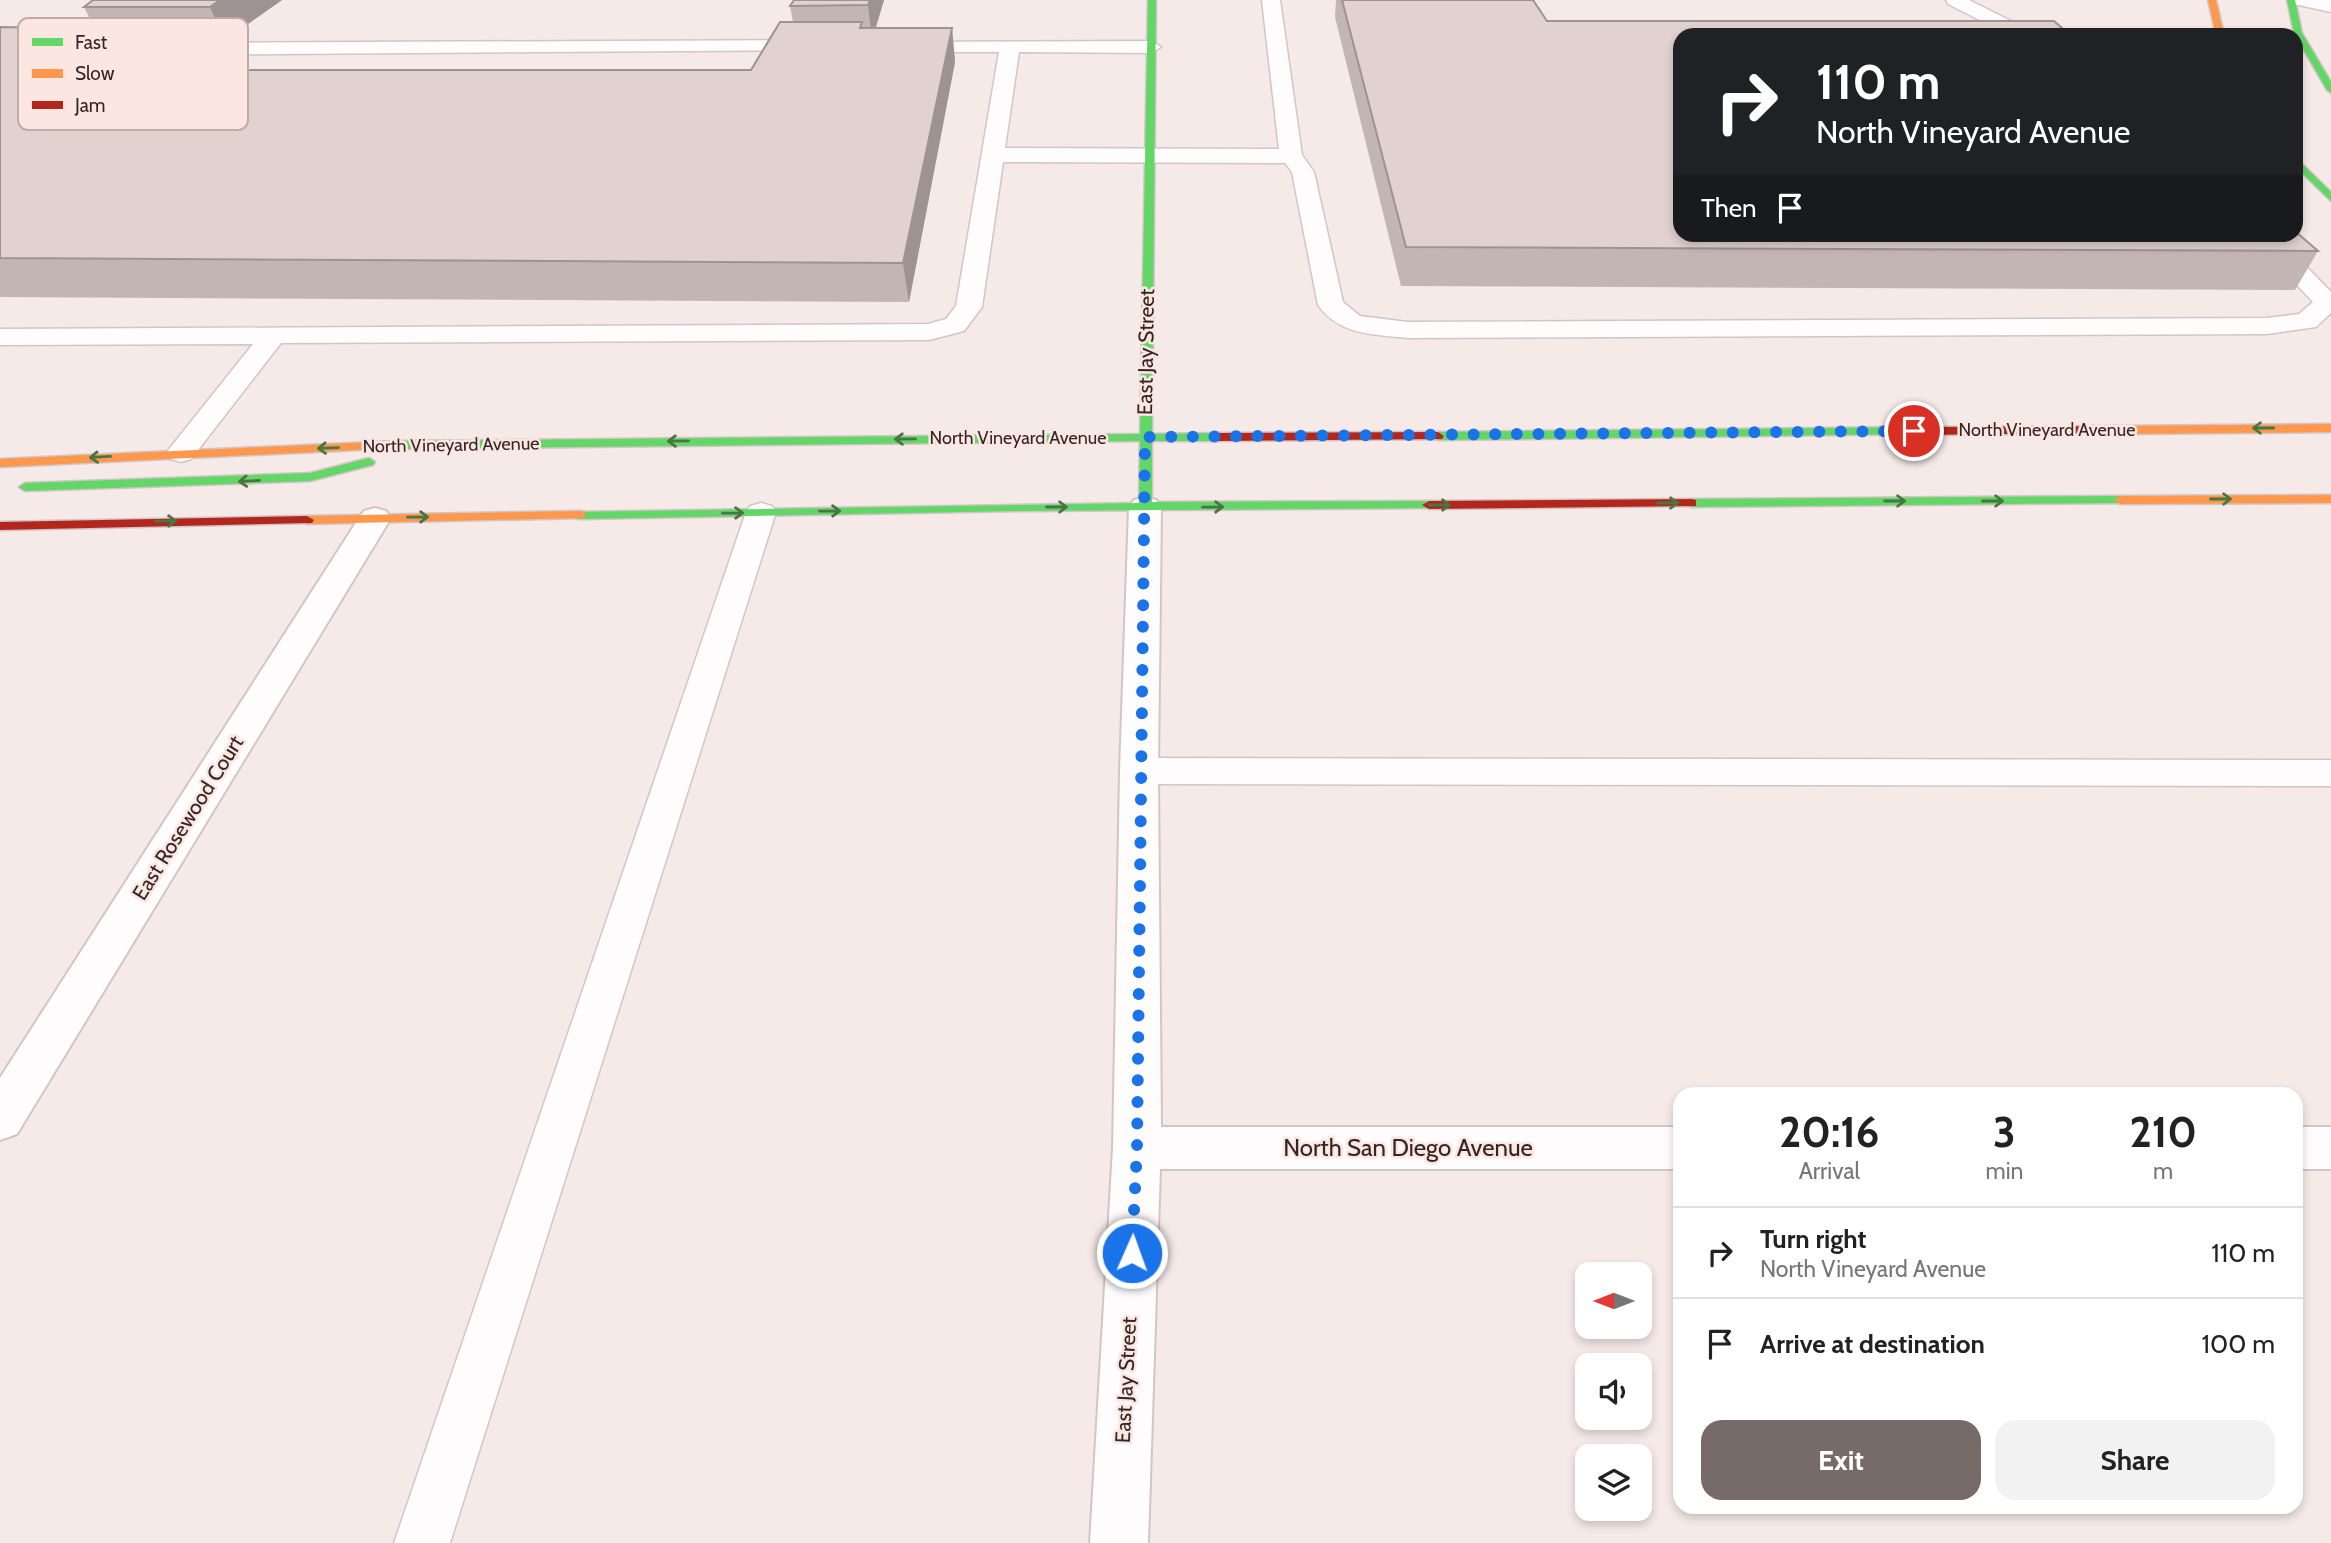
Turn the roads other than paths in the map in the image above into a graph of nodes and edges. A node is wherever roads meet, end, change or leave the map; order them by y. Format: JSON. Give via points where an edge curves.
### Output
{"nodes":[{"id":1,"x":1152,"y":0,"type":"edge"},
{"id":2,"x":1271,"y":0,"type":"edge"},
{"id":3,"x":1955,"y":0,"type":"edge"},
{"id":4,"x":2211,"y":0,"type":"edge"},
{"id":5,"x":2291,"y":0,"type":"edge"},
{"id":6,"x":2301,"y":0,"type":"edge"},
{"id":7,"x":2331,"y":6,"type":"edge"},
{"id":8,"x":2010,"y":28,"type":"edge"},
{"id":9,"x":2218,"y":28,"type":"edge"},
{"id":10,"x":2297,"y":28,"type":"edge"},
{"id":11,"x":2303,"y":42,"type":"edge"},
{"id":12,"x":832,"y":46,"type":"edge"},
{"id":13,"x":887,"y":46,"type":"edge"},
{"id":14,"x":1010,"y":47,"type":"junction"},
{"id":15,"x":1152,"y":47,"type":"junction"},
{"id":16,"x":248,"y":48,"type":"edge"},
{"id":17,"x":2331,"y":90,"type":"edge"},
{"id":18,"x":993,"y":155,"type":"junction"},
{"id":19,"x":1149,"y":156,"type":"junction"},
{"id":20,"x":1291,"y":156,"type":"junction"},
{"id":21,"x":2303,"y":168,"type":"edge"},
{"id":22,"x":2331,"y":198,"type":"edge"},
{"id":23,"x":2269,"y":242,"type":"edge"},
{"id":24,"x":273,"y":336,"type":"junction"},
{"id":25,"x":0,"y":337,"type":"edge"},
{"id":26,"x":2331,"y":428,"type":"edge"},
{"id":27,"x":1145,"y":437,"type":"junction"},
{"id":28,"x":435,"y":444,"type":"junction"},
{"id":29,"x":181,"y":453,"type":"junction"},
{"id":30,"x":0,"y":463,"type":"edge"},
{"id":31,"x":10,"y":487,"type":"dead end"},
{"id":32,"x":2331,"y":499,"type":"edge"},
{"id":33,"x":1144,"y":507,"type":"junction"},
{"id":34,"x":761,"y":512,"type":"junction"},
{"id":35,"x":375,"y":518,"type":"junction"},
{"id":36,"x":0,"y":526,"type":"edge"},
{"id":37,"x":1139,"y":771,"type":"junction"},
{"id":38,"x":2331,"y":773,"type":"edge"},
{"id":39,"x":0,"y":1119,"type":"edge"},
{"id":40,"x":1137,"y":1148,"type":"junction"},
{"id":41,"x":1673,"y":1148,"type":"edge"},
{"id":42,"x":2303,"y":1148,"type":"edge"},
{"id":43,"x":2331,"y":1148,"type":"edge"},
{"id":44,"x":422,"y":1543,"type":"edge"},
{"id":45,"x":1119,"y":1543,"type":"edge"}],
"edges":[{"from":1,"to":15,"type":"main road","name":"East Jay Street"},
{"from":2,"to":20,"type":"lane"},
{"from":3,"to":8,"type":"lane"},
{"from":4,"to":9,"type":"main road"},
{"from":5,"to":10,"type":"main road"},
{"from":6,"to":7,"type":"lane"},
{"from":11,"to":17,"type":"main road"},
{"from":12,"to":16,"type":"lane"},
{"from":13,"to":14,"type":"lane"},
{"from":14,"to":15,"type":"lane"},
{"from":14,"to":18,"type":"lane"},
{"from":15,"to":19,"type":"main road","name":"East Jay Street"},
{"from":18,"to":19,"type":"lane"},
{"from":18,"to":24,"type":"lane","via":[[969,307],[955,325],[929,332]]},
{"from":19,"to":20,"type":"lane"},
{"from":19,"to":27,"type":"main road","name":"East Jay Street"},
{"from":20,"to":23,"type":"lane","via":[[1303,172],[1331,305],[1352,323],[1408,330],[2267,326],[2307,321],[2326,303]]},
{"from":21,"to":22,"type":"main road"},
{"from":24,"to":25,"type":"lane"},
{"from":24,"to":29,"type":"lane"},
{"from":26,"to":27,"type":"main road","name":"North Vineyard Avenue","one_way":true},
{"from":27,"to":28,"type":"main road","name":"North Vineyard Avenue","one_way":true},
{"from":27,"to":33,"type":"main road","name":"East Jay Street"},
{"from":28,"to":29,"type":"main road","name":"North Vineyard Avenue","one_way":true},
{"from":28,"to":31,"type":"main road","one_way":true,"via":[[310,477]]},
{"from":29,"to":30,"type":"main road","name":"North Vineyard Avenue","one_way":true},
{"from":33,"to":32,"type":"main road","one_way":true},
{"from":34,"to":33,"type":"main road","one_way":true},
{"from":33,"to":37,"type":"street","name":"East Jay Street"},
{"from":35,"to":34,"type":"main road","one_way":true},
{"from":34,"to":44,"type":"lane"},
{"from":36,"to":35,"type":"main road","one_way":true},
{"from":35,"to":39,"type":"street","name":"East Rosewood Court"},
{"from":37,"to":38,"type":"lane"},
{"from":37,"to":40,"type":"street","name":"East Jay Street"},
{"from":40,"to":41,"type":"street","name":"North San Diego Avenue"},
{"from":40,"to":45,"type":"street","name":"East Jay Street"},
{"from":42,"to":43,"type":"street"}]}
